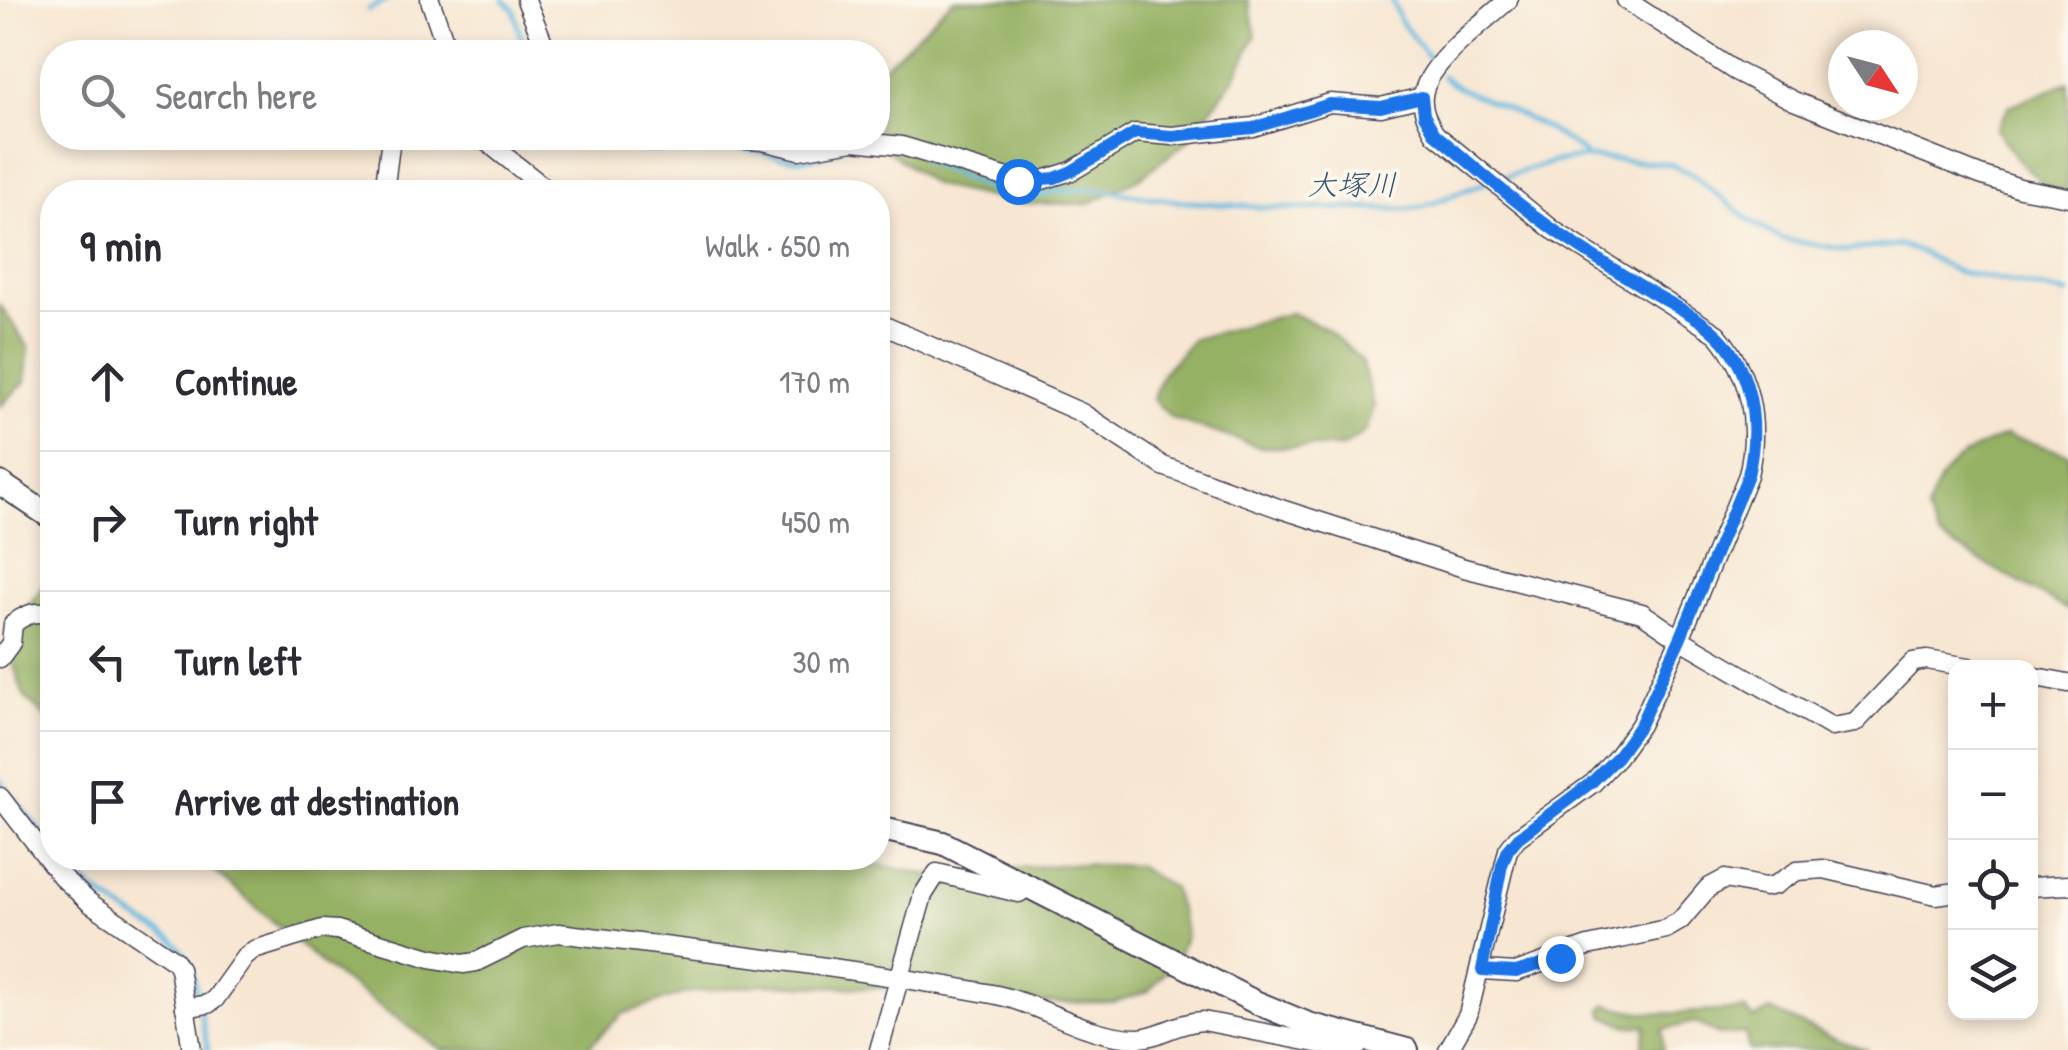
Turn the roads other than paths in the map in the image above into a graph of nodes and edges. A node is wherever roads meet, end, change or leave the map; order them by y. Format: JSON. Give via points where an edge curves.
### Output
{"nodes":[{"id":1,"x":430,"y":0,"type":"edge"},
{"id":2,"x":526,"y":0,"type":"edge"},
{"id":3,"x":1508,"y":0,"type":"edge"},
{"id":4,"x":1626,"y":0,"type":"edge"},
{"id":5,"x":444,"y":40,"type":"edge"},
{"id":6,"x":542,"y":40,"type":"edge"},
{"id":7,"x":1422,"y":97,"type":"junction"},
{"id":8,"x":890,"y":145,"type":"edge"},
{"id":9,"x":389,"y":150,"type":"edge"},
{"id":10,"x":497,"y":150,"type":"edge"},
{"id":11,"x":386,"y":180,"type":"edge"},
{"id":12,"x":535,"y":180,"type":"edge"},
{"id":13,"x":2068,"y":197,"type":"edge"},
{"id":14,"x":890,"y":327,"type":"edge"},
{"id":15,"x":0,"y":483,"type":"edge"},
{"id":16,"x":40,"y":510,"type":"edge"},
{"id":17,"x":40,"y":614,"type":"edge"},
{"id":18,"x":1680,"y":639,"type":"junction"},
{"id":19,"x":0,"y":658,"type":"edge"},
{"id":20,"x":1948,"y":664,"type":"edge"},
{"id":21,"x":2038,"y":677,"type":"edge"},
{"id":22,"x":2068,"y":683,"type":"edge"},
{"id":23,"x":0,"y":798,"type":"edge"},
{"id":24,"x":890,"y":831,"type":"edge"},
{"id":25,"x":40,"y":850,"type":"edge"},
{"id":26,"x":56,"y":870,"type":"edge"},
{"id":27,"x":1030,"y":885,"type":"junction"},
{"id":28,"x":2068,"y":885,"type":"edge"},
{"id":29,"x":2038,"y":887,"type":"edge"},
{"id":30,"x":1948,"y":893,"type":"edge"},
{"id":31,"x":1482,"y":970,"type":"junction"},
{"id":32,"x":899,"y":976,"type":"junction"},
{"id":33,"x":195,"y":1006,"type":"junction"},
{"id":34,"x":1365,"y":1040,"type":"junction"},
{"id":35,"x":192,"y":1050,"type":"edge"},
{"id":36,"x":879,"y":1050,"type":"edge"},
{"id":37,"x":1406,"y":1050,"type":"edge"},
{"id":38,"x":1448,"y":1050,"type":"edge"}],
"edges":[{"from":1,"to":5,"type":"street"},
{"from":2,"to":6,"type":"street"},
{"from":3,"to":7,"type":"street","via":[[1440,63]]},
{"from":4,"to":13,"type":"street","via":[[1735,72],[1794,101],[1980,175]]},
{"from":7,"to":8,"type":"street","via":[[1381,107],[1330,104],[1253,128],[1135,133],[1072,171],[1039,181]]},
{"from":7,"to":18,"type":"street","via":[[1435,134],[1553,230],[1716,334],[1741,372],[1755,422],[1754,449]]},
{"from":9,"to":11,"type":"street"},
{"from":10,"to":12,"type":"street"},
{"from":14,"to":18,"type":"street","via":[[1082,413],[1163,466],[1464,568],[1642,613]]},
{"from":15,"to":16,"type":"street"},
{"from":17,"to":19,"type":"street","via":[[13,624]]},
{"from":18,"to":20,"type":"street","via":[[1840,728],[1862,718],[1913,662]]},
{"from":18,"to":31,"type":"street","via":[[1640,725],[1617,757],[1508,850]]},
{"from":21,"to":22,"type":"street"},
{"from":23,"to":25,"type":"street"},
{"from":24,"to":27,"type":"street","via":[[943,843]]},
{"from":26,"to":33,"type":"street","via":[[90,903],[174,960]]},
{"from":27,"to":32,"type":"street","via":[[1019,893],[937,872]]},
{"from":27,"to":34,"type":"street","via":[[1255,1002]]},
{"from":28,"to":29,"type":"street"},
{"from":30,"to":31,"type":"street","via":[[1824,869],[1797,871],[1776,886],[1725,879],[1666,929],[1588,946],[1516,972]]},
{"from":31,"to":38,"type":"street","via":[[1468,1016]]},
{"from":32,"to":33,"type":"street","via":[[560,933],[523,938],[463,964],[322,929],[254,950],[215,999]]},
{"from":32,"to":34,"type":"street","via":[[1009,997],[1074,1024],[1129,1037],[1204,1020],[1353,1050]]},
{"from":32,"to":36,"type":"street"},
{"from":33,"to":35,"type":"street"},
{"from":34,"to":37,"type":"street"}]}
